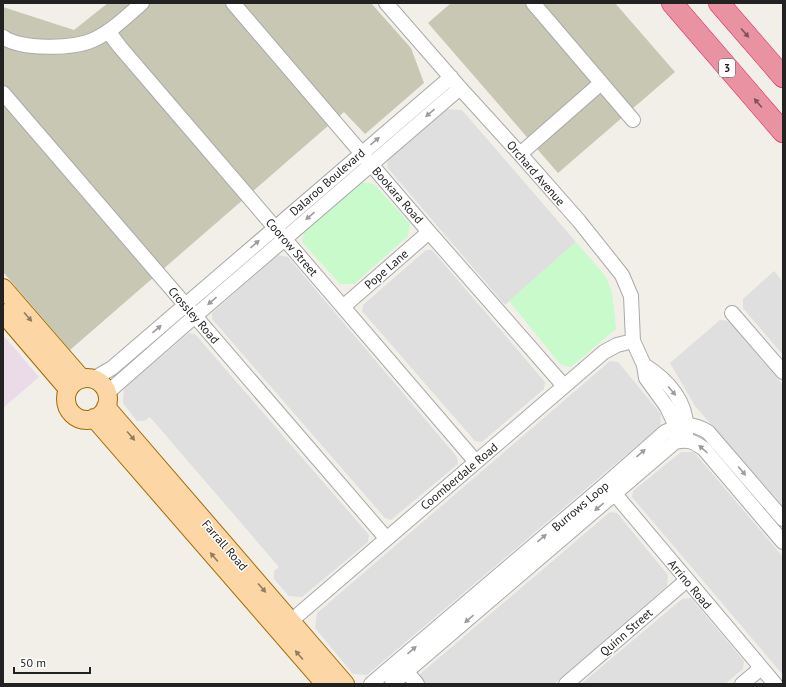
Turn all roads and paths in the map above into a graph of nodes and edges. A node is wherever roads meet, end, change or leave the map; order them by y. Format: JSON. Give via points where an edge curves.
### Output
{"nodes":[{"id":1,"x":142,"y":3,"type":"edge"},
{"id":2,"x":233,"y":3,"type":"edge"},
{"id":3,"x":386,"y":3,"type":"edge"},
{"id":4,"x":532,"y":3,"type":"edge"},
{"id":5,"x":672,"y":3,"type":"edge"},
{"id":6,"x":719,"y":3,"type":"edge"},
{"id":7,"x":108,"y":31,"type":"junction"},
{"id":8,"x":4,"y":40,"type":"edge"},
{"id":9,"x":451,"y":77,"type":"junction"},
{"id":10,"x":783,"y":77,"type":"edge"},
{"id":11,"x":601,"y":83,"type":"junction"},
{"id":12,"x":460,"y":88,"type":"junction"},
{"id":13,"x":3,"y":93,"type":"edge"},
{"id":14,"x":633,"y":120,"type":"dead end"},
{"id":15,"x":783,"y":132,"type":"edge"},
{"id":16,"x":361,"y":153,"type":"junction"},
{"id":17,"x":520,"y":154,"type":"junction"},
{"id":18,"x":371,"y":164,"type":"junction"},
{"id":19,"x":317,"y":191,"type":"junction"},
{"id":20,"x":327,"y":202,"type":"junction"},
{"id":21,"x":275,"y":227,"type":"junction"},
{"id":22,"x":429,"y":232,"type":"junction"},
{"id":23,"x":285,"y":238,"type":"junction"},
{"id":24,"x":229,"y":267,"type":"junction"},
{"id":25,"x":239,"y":278,"type":"junction"},
{"id":26,"x":3,"y":288,"type":"edge"},
{"id":27,"x":185,"y":304,"type":"junction"},
{"id":28,"x":344,"y":306,"type":"junction"},
{"id":29,"x":3,"y":313,"type":"edge"},
{"id":30,"x":732,"y":313,"type":"dead end"},
{"id":31,"x":194,"y":316,"type":"junction"},
{"id":32,"x":633,"y":341,"type":"junction"},
{"id":33,"x":137,"y":346,"type":"junction"},
{"id":34,"x":147,"y":357,"type":"junction"},
{"id":35,"x":56,"y":361,"type":"junction"},
{"id":36,"x":783,"y":372,"type":"edge"},
{"id":37,"x":81,"y":382,"type":"junction"},
{"id":38,"x":564,"y":386,"type":"junction"},
{"id":39,"x":102,"y":406,"type":"junction"},
{"id":40,"x":681,"y":426,"type":"junction"},
{"id":41,"x":684,"y":440,"type":"junction"},
{"id":42,"x":727,"y":453,"type":"junction"},
{"id":43,"x":476,"y":462,"type":"junction"},
{"id":44,"x":715,"y":463,"type":"junction"},
{"id":45,"x":611,"y":489,"type":"junction"},
{"id":46,"x":758,"y":491,"type":"junction"},
{"id":47,"x":747,"y":500,"type":"junction"},
{"id":48,"x":783,"y":519,"type":"edge"},
{"id":49,"x":386,"y":538,"type":"junction"},
{"id":50,"x":783,"y":541,"type":"edge"},
{"id":51,"x":525,"y":562,"type":"junction"},
{"id":52,"x":687,"y":580,"type":"junction"},
{"id":53,"x":480,"y":590,"type":"junction"},
{"id":54,"x":490,"y":601,"type":"junction"},
{"id":55,"x":291,"y":621,"type":"junction"},
{"id":56,"x":445,"y":630,"type":"junction"},
{"id":57,"x":402,"y":667,"type":"junction"},
{"id":58,"x":761,"y":668,"type":"junction"},
{"id":59,"x":325,"y":684,"type":"edge"},
{"id":60,"x":345,"y":684,"type":"edge"},
{"id":61,"x":371,"y":684,"type":"edge"},
{"id":62,"x":392,"y":684,"type":"edge"},
{"id":63,"x":417,"y":684,"type":"edge"},
{"id":64,"x":566,"y":684,"type":"edge"},
{"id":65,"x":742,"y":684,"type":"edge"},
{"id":66,"x":775,"y":684,"type":"edge"}],
"edges":[{"from":1,"to":7,"type":"street"},
{"from":2,"to":16,"type":"street","name":"Bookara Road"},
{"from":3,"to":9,"type":"street","name":"Orchard Avenue"},
{"from":4,"to":11,"type":"street"},
{"from":15,"to":5,"type":"highway","number":"3","one_way":true},
{"from":6,"to":10,"type":"highway","one_way":true},
{"from":7,"to":8,"type":"street","via":[[93,40],[69,45],[38,47]]},
{"from":7,"to":21,"type":"street","name":"Coorow Street"},
{"from":9,"to":12,"type":"street","name":"Orchard Avenue"},
{"from":16,"to":9,"type":"street","name":"Dalaroo Boulevard","one_way":true},
{"from":11,"to":14,"type":"street"},
{"from":11,"to":17,"type":"street"},
{"from":12,"to":17,"type":"street","name":"Orchard Avenue"},
{"from":12,"to":18,"type":"street","name":"Dalaroo Boulevard","one_way":true},
{"from":13,"to":27,"type":"street","name":"Crossley Road"},
{"from":16,"to":18,"type":"street","name":"Bookara Road"},
{"from":16,"to":19,"type":"street","name":"Dalaroo Boulevard"},
{"from":17,"to":32,"type":"street","name":"Orchard Avenue","via":[[622,275],[631,296]]},
{"from":18,"to":20,"type":"street","name":"Dalaroo Boulevard"},
{"from":18,"to":22,"type":"street","name":"Bookara Road"},
{"from":19,"to":20,"type":"street"},
{"from":19,"to":21,"type":"street","name":"Dalaroo Boulevard"},
{"from":20,"to":23,"type":"street","name":"Dalaroo Boulevard","one_way":true},
{"from":21,"to":23,"type":"street","name":"Coorow Street"},
{"from":24,"to":21,"type":"street","name":"Dalaroo Boulevard","one_way":true},
{"from":22,"to":28,"type":"street","name":"Pope Lane"},
{"from":22,"to":38,"type":"street","name":"Bookara Road"},
{"from":23,"to":25,"type":"street","name":"Dalaroo Boulevard"},
{"from":23,"to":28,"type":"street","name":"Coorow Street"},
{"from":24,"to":25,"type":"street"},
{"from":24,"to":27,"type":"street","name":"Dalaroo Boulevard"},
{"from":25,"to":31,"type":"street","name":"Dalaroo Boulevard","one_way":true},
{"from":26,"to":35,"type":"main road","one_way":true},
{"from":27,"to":31,"type":"street","name":"Crossley Road"},
{"from":33,"to":27,"type":"street","name":"Dalaroo Boulevard","one_way":true},
{"from":28,"to":43,"type":"street","name":"Coorow Street"},
{"from":29,"to":35,"type":"main road"},
{"from":30,"to":36,"type":"street"},
{"from":31,"to":34,"type":"street","name":"Dalaroo Boulevard"},
{"from":31,"to":49,"type":"street","name":"Crossley Road"},
{"from":32,"to":38,"type":"street","name":"Coomberdale Road","via":[[604,352]]},
{"from":32,"to":40,"type":"street","name":"Orchard Avenue","via":[[644,365],[648,382]]},
{"from":33,"to":34,"type":"street"},
{"from":33,"to":37,"type":"street","name":"Dalaroo Boulevard","via":[[112,368]]},
{"from":34,"to":39,"type":"street","name":"Dalaroo Boulevard"},
{"from":35,"to":37,"type":"main road"},
{"from":37,"to":39,"type":"main road","via":[[102,384]]},
{"from":37,"to":39,"type":"main road","via":[[66,399],[70,411],[86,420]]},
{"from":38,"to":43,"type":"street","name":"Coomberdale Road"},
{"from":39,"to":55,"type":"main road","name":"Farrall Road","one_way":true},
{"from":59,"to":39,"type":"main road","name":"Farrall Road","one_way":true},
{"from":40,"to":41,"type":"street","name":"Orchard Avenue"},
{"from":40,"to":42,"type":"street","via":[[699,426]]},
{"from":45,"to":40,"type":"street","name":"Burrows Loop","one_way":true,"via":[[665,432]]},
{"from":44,"to":41,"type":"street","one_way":true,"via":[[704,449]]},
{"from":41,"to":45,"type":"street","name":"Burrows Loop","via":[[676,442]]},
{"from":42,"to":44,"type":"street"},
{"from":42,"to":46,"type":"street","one_way":true},
{"from":43,"to":49,"type":"street","name":"Coomberdale Road"},
{"from":44,"to":47,"type":"street"},
{"from":45,"to":51,"type":"street","name":"Burrows Loop"},
{"from":45,"to":52,"type":"street","name":"Arrino Road"},
{"from":46,"to":47,"type":"street"},
{"from":46,"to":48,"type":"street"},
{"from":47,"to":50,"type":"street"},
{"from":49,"to":55,"type":"street","name":"Coomberdale Road"},
{"from":51,"to":53,"type":"street","name":"Burrows Loop"},
{"from":51,"to":54,"type":"street","name":"Burrows Loop"},
{"from":52,"to":58,"type":"street","name":"Arrino Road"},
{"from":52,"to":64,"type":"street","name":"Quinn Street"},
{"from":53,"to":54,"type":"street"},
{"from":53,"to":56,"type":"street","name":"Burrows Loop"},
{"from":54,"to":56,"type":"street","name":"Burrows Loop","one_way":true},
{"from":55,"to":60,"type":"main road","name":"Farrall Road"},
{"from":56,"to":57,"type":"street","name":"Burrows Loop"},
{"from":57,"to":61,"type":"street","name":"Burrows Loop"},
{"from":57,"to":62,"type":"street","name":"Burrows Loop"},
{"from":57,"to":63,"type":"street"},
{"from":58,"to":65,"type":"street"},
{"from":58,"to":66,"type":"street","name":"Arrino Road"}]}
